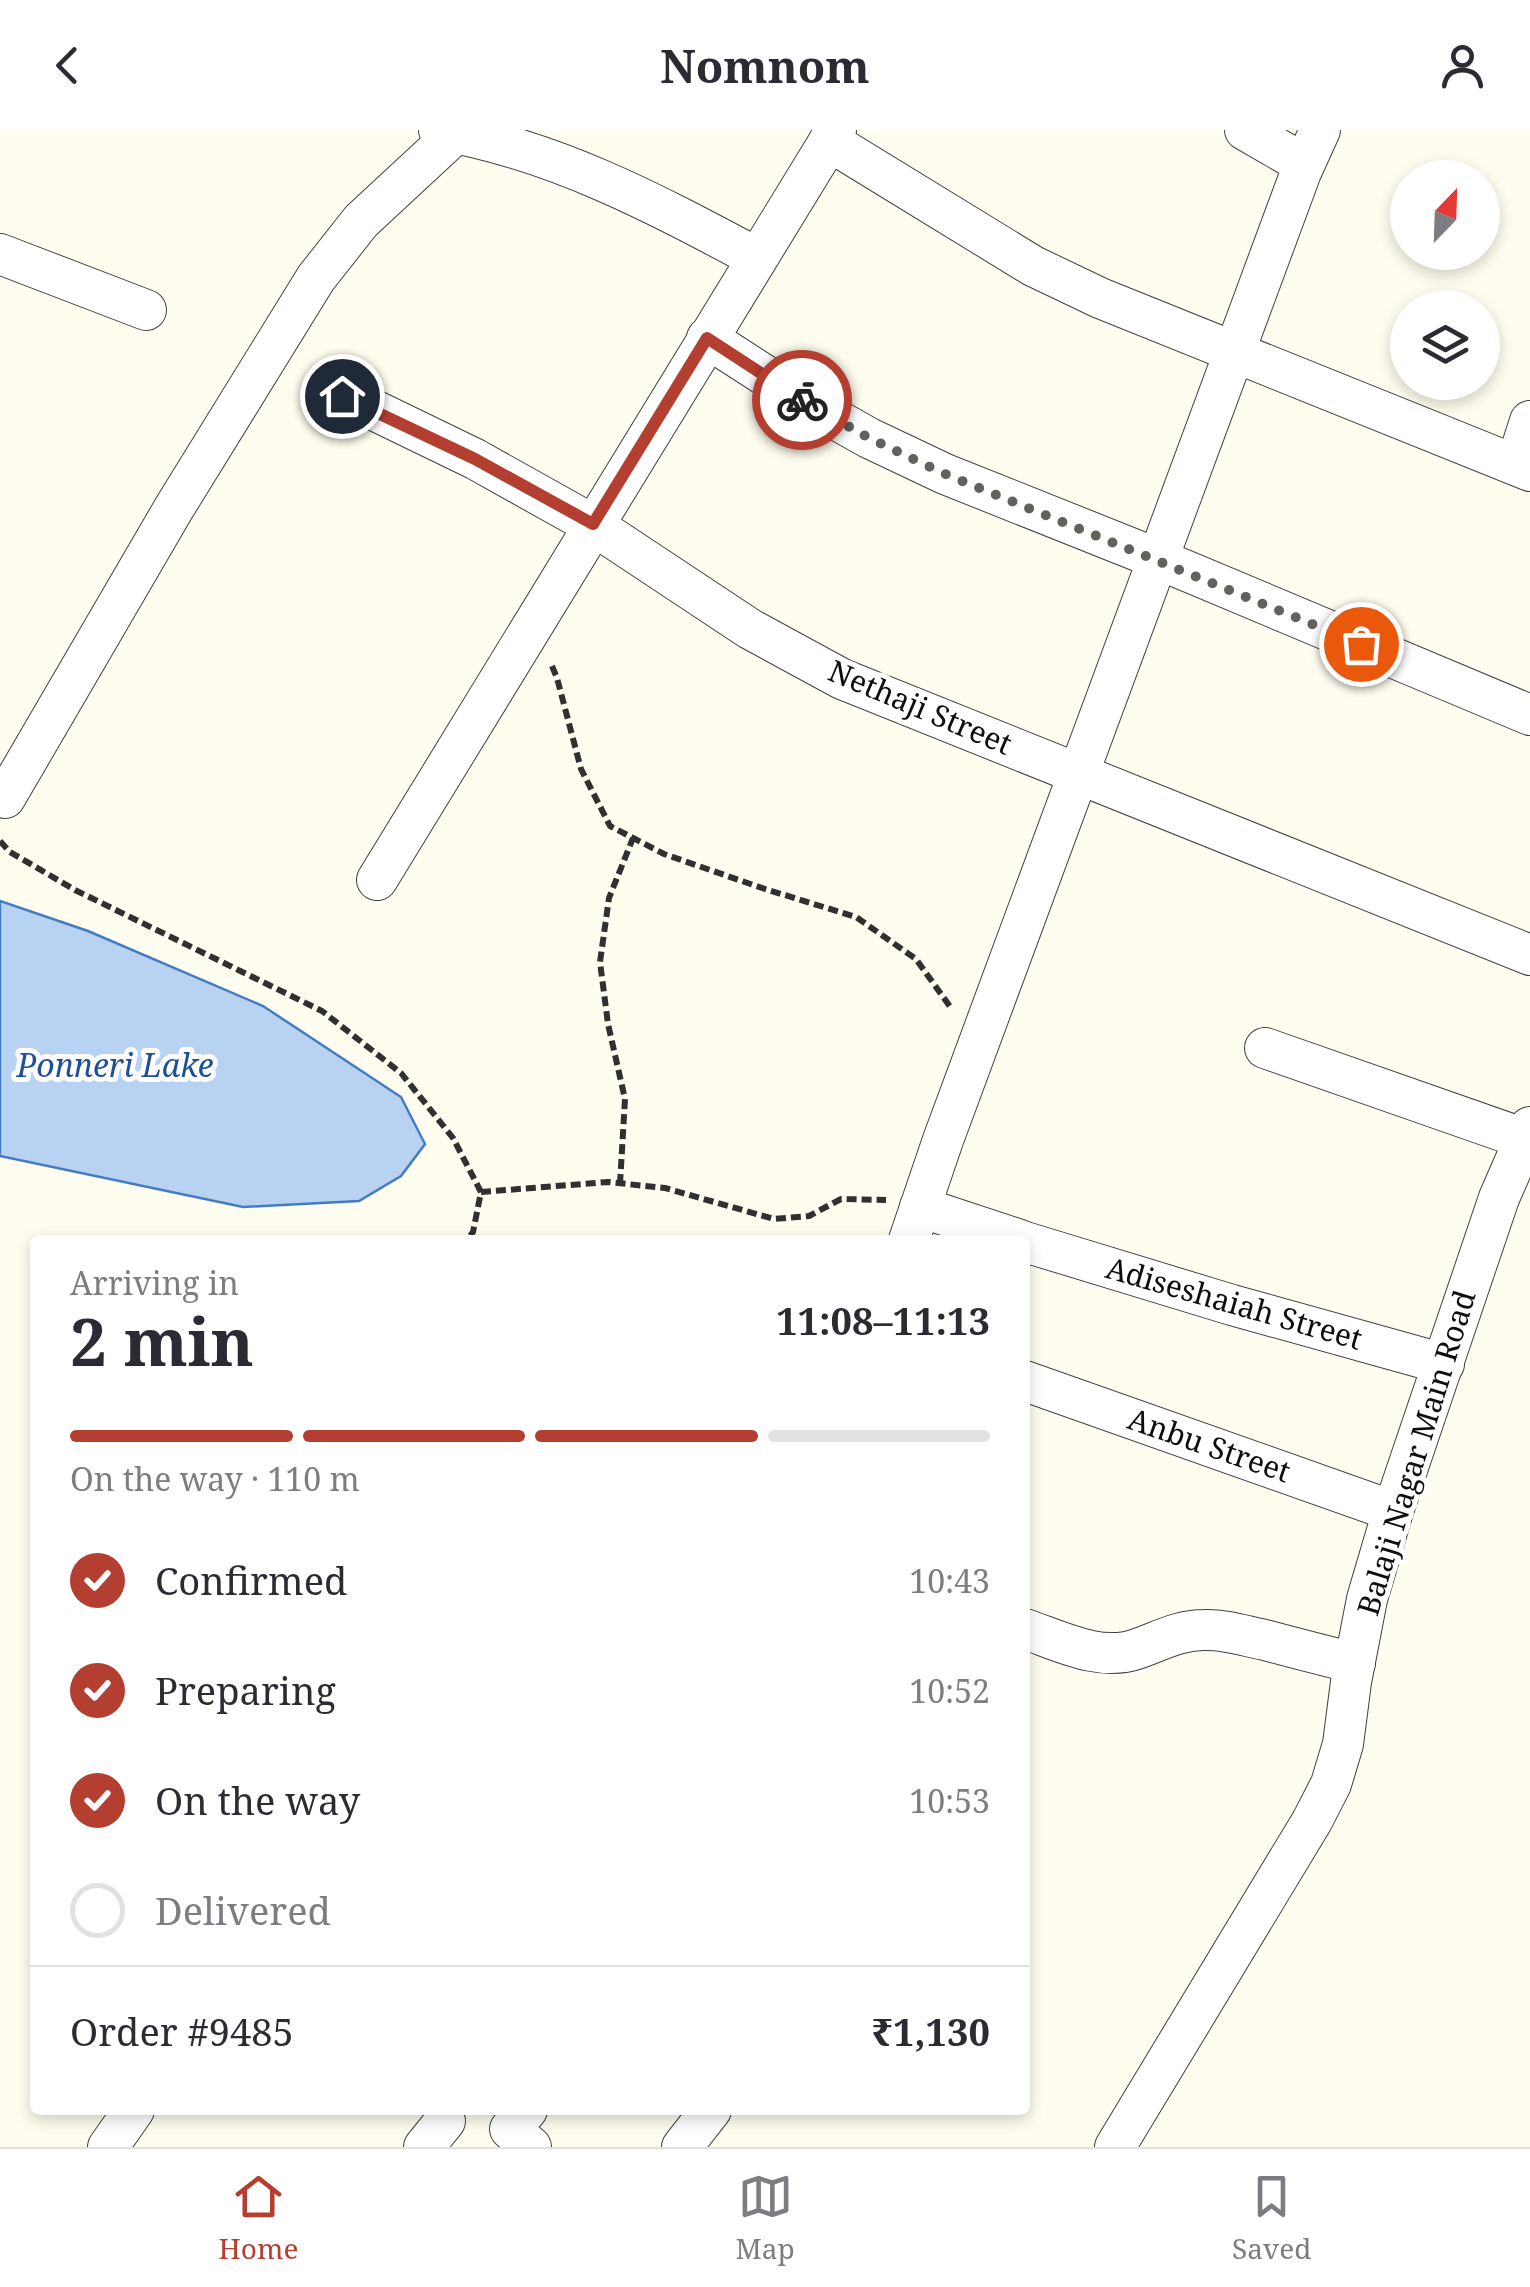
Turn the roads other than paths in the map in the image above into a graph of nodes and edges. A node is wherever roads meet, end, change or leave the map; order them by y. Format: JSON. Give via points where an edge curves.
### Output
{"nodes":[{"id":1,"x":1244,"y":130,"type":"edge"},
{"id":2,"x":451,"y":131,"type":"edge"},
{"id":3,"x":832,"y":135,"type":"edge"},
{"id":4,"x":1312,"y":147,"type":"edge"},
{"id":5,"x":0,"y":254,"type":"edge"},
{"id":6,"x":757,"y":258,"type":"junction"},
{"id":7,"x":146,"y":310,"type":"dead end"},
{"id":8,"x":707,"y":338,"type":"junction"},
{"id":9,"x":1234,"y":350,"type":"junction"},
{"id":10,"x":342,"y":396,"type":"dead end"},
{"id":11,"x":1530,"y":421,"type":"edge"},
{"id":12,"x":1523,"y":468,"type":"edge"},
{"id":13,"x":593,"y":524,"type":"junction"},
{"id":14,"x":1158,"y":559,"type":"junction"},
{"id":15,"x":1530,"y":716,"type":"edge"},
{"id":16,"x":1079,"y":774,"type":"junction"},
{"id":17,"x":6,"y":798,"type":"dead end"},
{"id":18,"x":377,"y":880,"type":"dead end"},
{"id":19,"x":1530,"y":955,"type":"edge"},
{"id":20,"x":1265,"y":1048,"type":"dead end"},
{"id":21,"x":1527,"y":1133,"type":"edge"},
{"id":22,"x":914,"y":1223,"type":"edge"},
{"id":23,"x":986,"y":1235,"type":"edge"},
{"id":24,"x":1030,"y":1243,"type":"edge"},
{"id":25,"x":1444,"y":1364,"type":"junction"},
{"id":26,"x":1030,"y":1383,"type":"edge"},
{"id":27,"x":1394,"y":1511,"type":"junction"},
{"id":28,"x":1030,"y":1636,"type":"edge"},
{"id":29,"x":1355,"y":1663,"type":"junction"},
{"id":30,"x":130,"y":2115,"type":"edge"},
{"id":31,"x":523,"y":2115,"type":"edge"},
{"id":32,"x":707,"y":2115,"type":"edge"},
{"id":33,"x":108,"y":2147,"type":"edge"},
{"id":34,"x":532,"y":2147,"type":"edge"},
{"id":35,"x":682,"y":2147,"type":"edge"},
{"id":36,"x":1115,"y":2147,"type":"edge"}],
"edges":[{"from":1,"to":4,"type":"street"},
{"from":2,"to":6,"type":"street","via":[[587,172]]},
{"from":2,"to":17,"type":"street","via":[[360,221],[316,278]]},
{"from":3,"to":6,"type":"street"},
{"from":3,"to":9,"type":"street","via":[[1033,266]]},
{"from":4,"to":9,"type":"street"},
{"from":5,"to":7,"type":"street"},
{"from":6,"to":8,"type":"street"},
{"from":8,"to":13,"type":"street"},
{"from":8,"to":14,"type":"street","via":[[869,438]]},
{"from":9,"to":12,"type":"street"},
{"from":9,"to":14,"type":"street"},
{"from":10,"to":13,"type":"street","name":"Nethaji Street"},
{"from":11,"to":12,"type":"street"},
{"from":13,"to":16,"type":"street","name":"Nethaji Street","via":[[750,629],[842,678]]},
{"from":13,"to":18,"type":"street"},
{"from":14,"to":15,"type":"street"},
{"from":14,"to":16,"type":"street"},
{"from":16,"to":19,"type":"street","name":"Nethaji Street"},
{"from":16,"to":22,"type":"street"},
{"from":20,"to":21,"type":"street"},
{"from":21,"to":25,"type":"street","name":"Balaji Nagar Main Road"},
{"from":22,"to":23,"type":"street","name":"Adiseshaiah Street"},
{"from":24,"to":25,"type":"street","name":"Adiseshaiah Street"},
{"from":25,"to":27,"type":"street","name":"Balaji Nagar Main Road"},
{"from":26,"to":27,"type":"street","name":"Anbu Street"},
{"from":27,"to":29,"type":"street","name":"Balaji Nagar Main Road"},
{"from":28,"to":29,"type":"street","via":[[1107,1654],[1208,1629]]},
{"from":29,"to":36,"type":"street","name":"Balaji Nagar Main Road","via":[[1344,1744],[1312,1821]]},
{"from":30,"to":33,"type":"street"},
{"from":31,"to":34,"type":"street","via":[[510,2129]]},
{"from":32,"to":35,"type":"street"}]}
